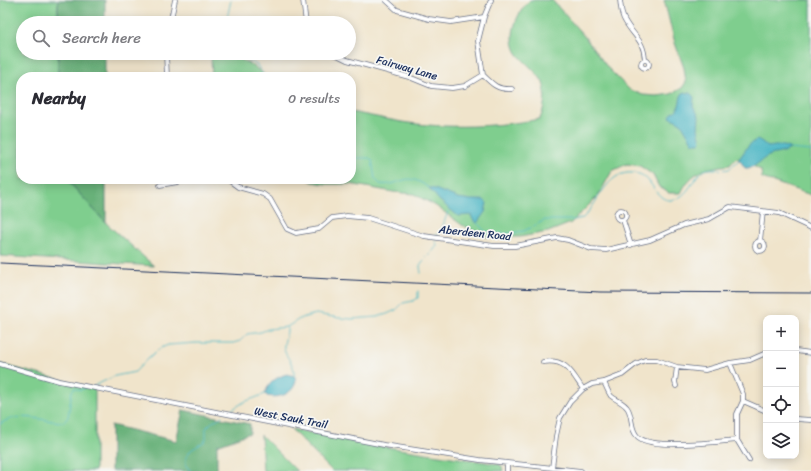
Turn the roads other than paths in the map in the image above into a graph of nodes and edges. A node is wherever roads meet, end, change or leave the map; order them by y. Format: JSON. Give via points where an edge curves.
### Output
{"nodes":[{"id":1,"x":175,"y":0,"type":"edge"},
{"id":2,"x":302,"y":0,"type":"edge"},
{"id":3,"x":386,"y":0,"type":"edge"},
{"id":4,"x":492,"y":0,"type":"edge"},
{"id":5,"x":620,"y":0,"type":"edge"},
{"id":6,"x":172,"y":16,"type":"edge"},
{"id":7,"x":305,"y":16,"type":"edge"},
{"id":8,"x":484,"y":17,"type":"junction"},
{"id":9,"x":166,"y":60,"type":"edge"},
{"id":10,"x":347,"y":60,"type":"edge"},
{"id":11,"x":645,"y":60,"type":"dead end"},
{"id":12,"x":167,"y":72,"type":"edge"},
{"id":13,"x":483,"y":75,"type":"junction"},
{"id":14,"x":512,"y":89,"type":"dead end"},
{"id":15,"x":166,"y":184,"type":"edge"},
{"id":16,"x":234,"y":184,"type":"edge"},
{"id":17,"x":160,"y":185,"type":"dead end"},
{"id":18,"x":763,"y":211,"type":"junction"},
{"id":19,"x":623,"y":220,"type":"dead end"},
{"id":20,"x":811,"y":228,"type":"edge"},
{"id":21,"x":760,"y":241,"type":"dead end"},
{"id":22,"x":631,"y":245,"type":"junction"},
{"id":23,"x":799,"y":351,"type":"edge"},
{"id":24,"x":811,"y":353,"type":"edge"},
{"id":25,"x":763,"y":354,"type":"edge"},
{"id":26,"x":543,"y":362,"type":"dead end"},
{"id":27,"x":730,"y":363,"type":"junction"},
{"id":28,"x":0,"y":364,"type":"edge"},
{"id":29,"x":677,"y":367,"type":"junction"},
{"id":30,"x":604,"y":382,"type":"junction"},
{"id":31,"x":676,"y":386,"type":"dead end"},
{"id":32,"x":583,"y":389,"type":"junction"},
{"id":33,"x":743,"y":401,"type":"junction"},
{"id":34,"x":763,"y":410,"type":"edge"},
{"id":35,"x":799,"y":419,"type":"edge"},
{"id":36,"x":811,"y":420,"type":"edge"},
{"id":37,"x":737,"y":440,"type":"junction"},
{"id":38,"x":749,"y":460,"type":"dead end"},
{"id":39,"x":507,"y":463,"type":"junction"},
{"id":40,"x":552,"y":468,"type":"junction"},
{"id":41,"x":507,"y":471,"type":"edge"},
{"id":42,"x":581,"y":471,"type":"edge"}],
"edges":[{"from":1,"to":6,"type":"street"},
{"from":2,"to":7,"type":"street"},
{"from":3,"to":8,"type":"street","via":[[397,10],[429,19],[451,22]]},
{"from":4,"to":8,"type":"street"},
{"from":5,"to":11,"type":"street","via":[[622,14],[641,43]]},
{"from":8,"to":13,"type":"street","via":[[478,41]]},
{"from":9,"to":12,"type":"street"},
{"from":10,"to":13,"type":"street","name":"Fairway Lane","via":[[409,77],[431,86],[465,86]]},
{"from":13,"to":14,"type":"street","via":[[494,86]]},
{"from":15,"to":17,"type":"street"},
{"from":16,"to":22,"type":"street","name":"Aberdeen Road","via":[[270,198],[286,229],[296,233],[319,229],[332,218],[347,216],[368,218],[424,236],[494,246],[515,246],[557,238],[591,249],[606,250]]},
{"from":18,"to":20,"type":"street","name":"Aberdeen Road","via":[[779,213]]},
{"from":18,"to":21,"type":"street"},
{"from":18,"to":22,"type":"street","name":"Aberdeen Road","via":[[730,207],[709,219],[695,221]]},
{"from":19,"to":22,"type":"street"},
{"from":23,"to":24,"type":"street"},
{"from":25,"to":27,"type":"street","via":[[750,360]]},
{"from":26,"to":32,"type":"street","via":[[550,360],[562,363]]},
{"from":27,"to":29,"type":"street","via":[[705,370]]},
{"from":27,"to":33,"type":"street","via":[[743,394]]},
{"from":28,"to":39,"type":"street","name":"West Sauk Trail","via":[[59,381],[384,445]]},
{"from":29,"to":30,"type":"street","via":[[657,360],[645,360],[622,375]]},
{"from":29,"to":31,"type":"street"},
{"from":30,"to":32,"type":"street"},
{"from":30,"to":37,"type":"street","via":[[611,395],[627,408],[633,431],[647,442],[692,445]]},
{"from":32,"to":40,"type":"street","via":[[570,402],[560,418]]},
{"from":33,"to":34,"type":"street"},
{"from":33,"to":37,"type":"street","via":[[736,414]]},
{"from":35,"to":36,"type":"street"},
{"from":37,"to":38,"type":"street"},
{"from":39,"to":40,"type":"street","name":"West Sauk Trail"},
{"from":39,"to":41,"type":"street"},
{"from":40,"to":42,"type":"street","name":"West Sauk Trail"}]}
